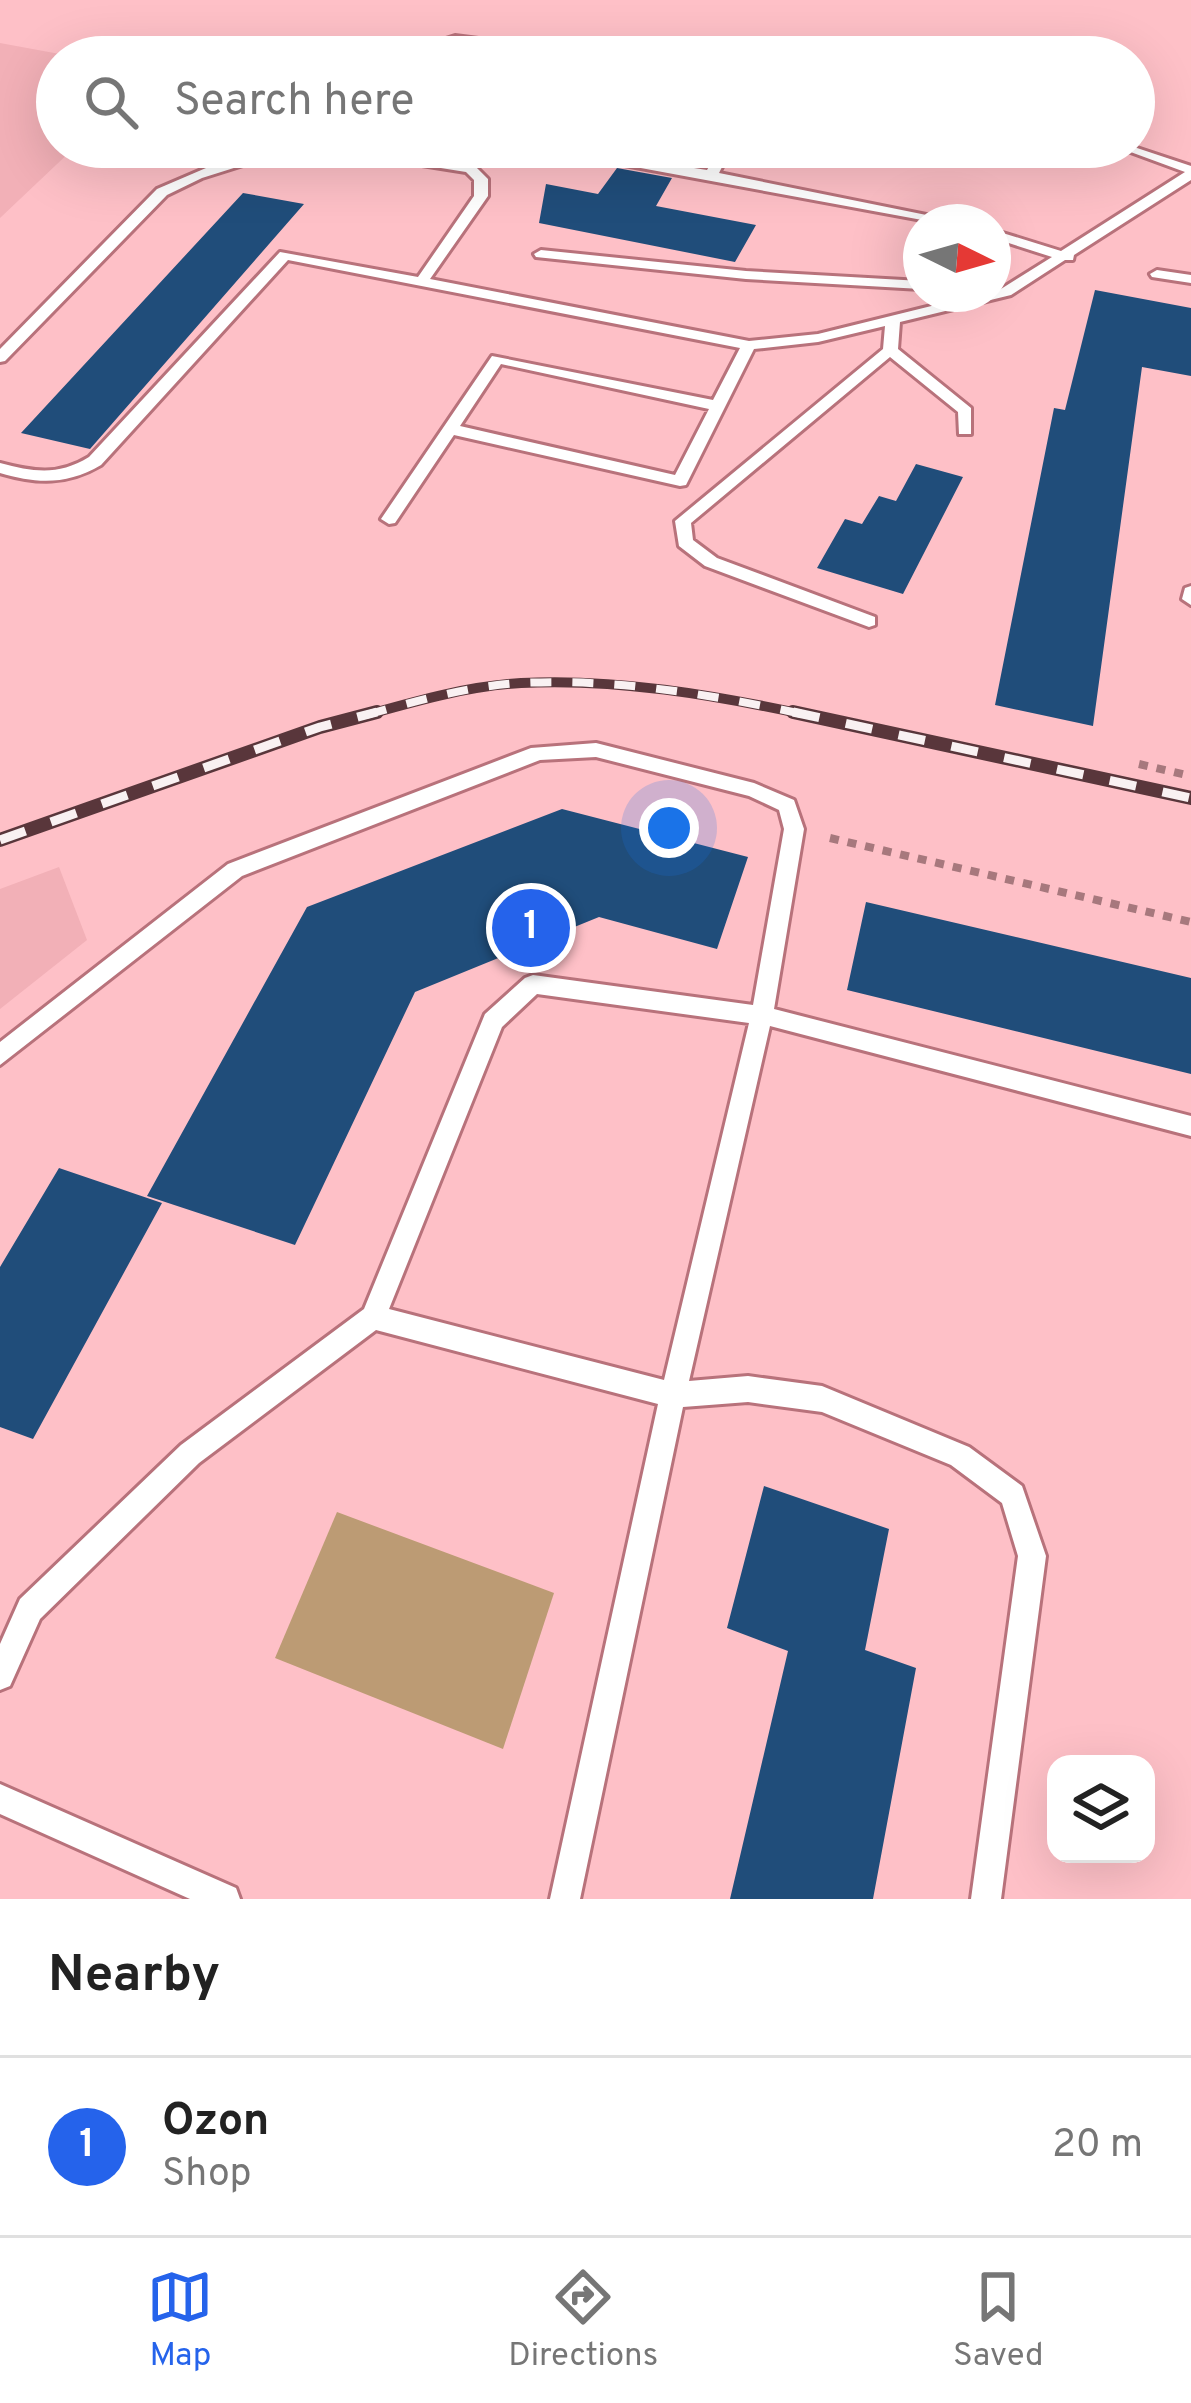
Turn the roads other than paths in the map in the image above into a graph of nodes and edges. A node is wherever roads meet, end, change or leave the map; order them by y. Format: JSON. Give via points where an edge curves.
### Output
{"nodes":[{"id":1,"x":1155,"y":159,"type":"edge"},
{"id":2,"x":223,"y":168,"type":"edge"},
{"id":3,"x":463,"y":168,"type":"edge"},
{"id":4,"x":666,"y":168,"type":"edge"},
{"id":5,"x":715,"y":168,"type":"edge"},
{"id":6,"x":1191,"y":172,"type":"edge"},
{"id":7,"x":711,"y":175,"type":"junction"},
{"id":8,"x":903,"y":212,"type":"edge"},
{"id":9,"x":1011,"y":239,"type":"edge"},
{"id":10,"x":542,"y":254,"type":"dead end"},
{"id":11,"x":1067,"y":256,"type":"junction"},
{"id":12,"x":1157,"y":274,"type":"dead end"},
{"id":13,"x":1191,"y":279,"type":"edge"},
{"id":14,"x":422,"y":281,"type":"junction"},
{"id":15,"x":903,"y":284,"type":"edge"},
{"id":16,"x":1011,"y":285,"type":"edge"},
{"id":17,"x":922,"y":312,"type":"edge"},
{"id":18,"x":892,"y":320,"type":"junction"},
{"id":19,"x":748,"y":345,"type":"junction"},
{"id":20,"x":890,"y":350,"type":"junction"},
{"id":21,"x":0,"y":358,"type":"edge"},
{"id":22,"x":718,"y":406,"type":"junction"},
{"id":23,"x":450,"y":429,"type":"junction"},
{"id":24,"x":965,"y":431,"type":"dead end"},
{"id":25,"x":0,"y":468,"type":"edge"},
{"id":26,"x":389,"y":519,"type":"dead end"},
{"id":27,"x":869,"y":622,"type":"dead end"},
{"id":28,"x":762,"y":1015,"type":"junction"},
{"id":29,"x":0,"y":1055,"type":"edge"},
{"id":30,"x":1191,"y":1126,"type":"edge"},
{"id":31,"x":373,"y":1317,"type":"junction"},
{"id":32,"x":673,"y":1395,"type":"junction"},
{"id":33,"x":0,"y":1676,"type":"edge"},
{"id":34,"x":0,"y":1799,"type":"edge"},
{"id":35,"x":225,"y":1899,"type":"edge"},
{"id":36,"x":565,"y":1899,"type":"edge"},
{"id":37,"x":986,"y":1899,"type":"edge"}],
"edges":[{"from":1,"to":6,"type":"lane"},
{"from":2,"to":21,"type":"lane","via":[[162,192]]},
{"from":3,"to":14,"type":"lane","via":[[481,179],[481,196]]},
{"from":4,"to":7,"type":"lane"},
{"from":5,"to":7,"type":"lane"},
{"from":6,"to":11,"type":"lane"},
{"from":7,"to":8,"type":"lane"},
{"from":9,"to":11,"type":"lane"},
{"from":10,"to":15,"type":"lane"},
{"from":11,"to":16,"type":"lane"},
{"from":12,"to":13,"type":"lane"},
{"from":14,"to":19,"type":"lane"},
{"from":14,"to":25,"type":"lane","via":[[285,255],[95,461],[72,477],[41,480]]},
{"from":17,"to":18,"type":"lane"},
{"from":18,"to":19,"type":"lane"},
{"from":18,"to":20,"type":"lane"},
{"from":19,"to":22,"type":"lane"},
{"from":20,"to":24,"type":"lane","via":[[966,411]]},
{"from":20,"to":27,"type":"lane","via":[[683,521],[685,542],[710,562]]},
{"from":22,"to":23,"type":"lane","via":[[497,358]]},
{"from":22,"to":23,"type":"lane","via":[[680,481]]},
{"from":23,"to":26,"type":"lane"},
{"from":28,"to":29,"type":"lane","via":[[794,830],[787,806],[754,790],[596,750],[538,753],[235,870]]},
{"from":28,"to":30,"type":"lane"},
{"from":28,"to":31,"type":"lane","via":[[533,984],[493,1021]]},
{"from":28,"to":32,"type":"lane"},
{"from":31,"to":32,"type":"lane"},
{"from":31,"to":33,"type":"lane","via":[[190,1454],[30,1610]]},
{"from":32,"to":36,"type":"lane"},
{"from":32,"to":37,"type":"lane","via":[[748,1389],[822,1399],[960,1456],[1012,1495],[1032,1556]]},
{"from":34,"to":35,"type":"lane"}]}
